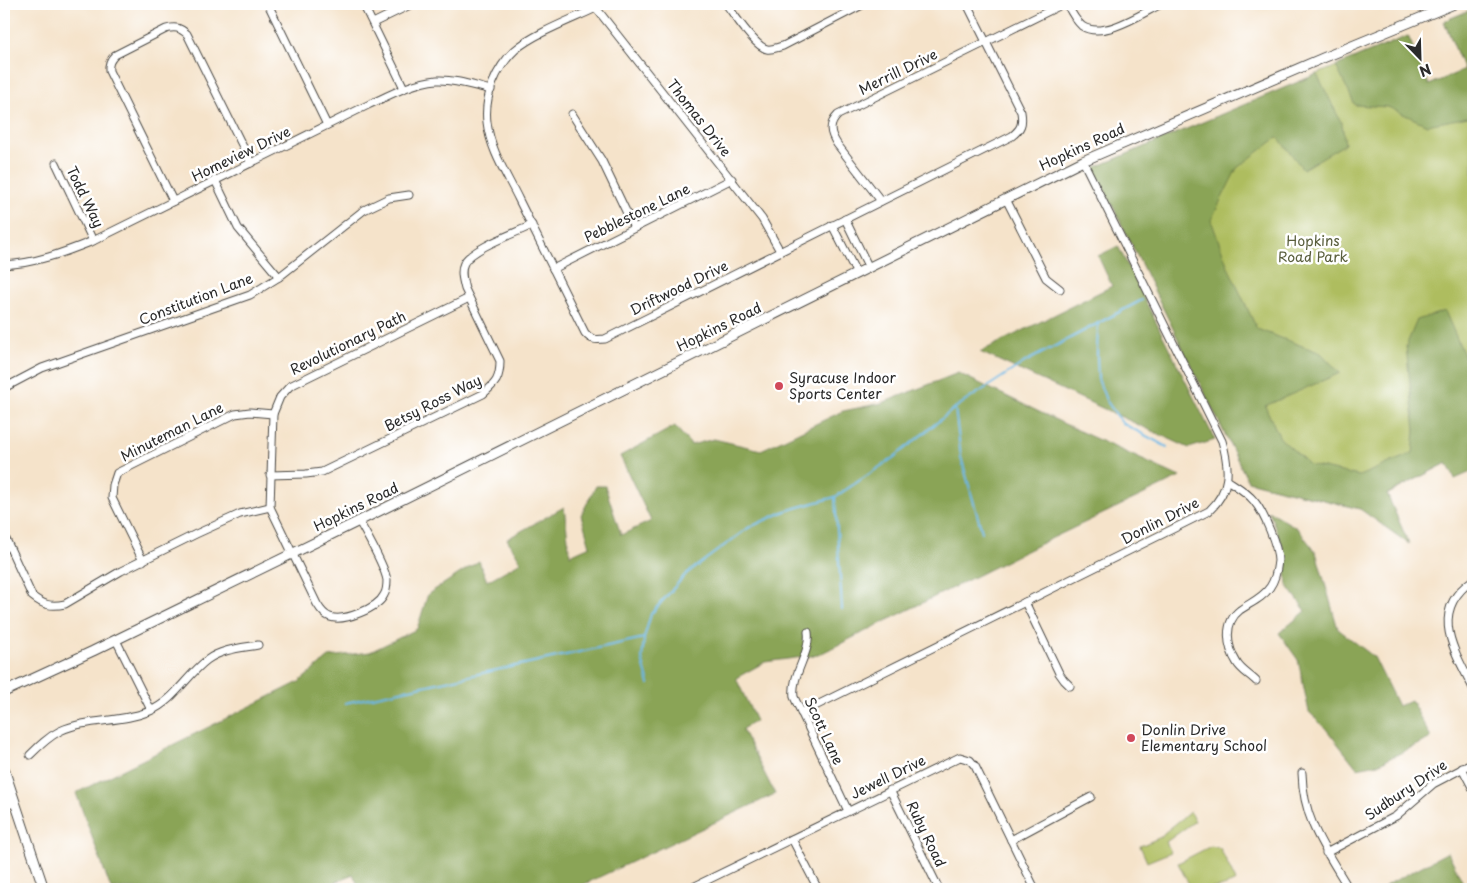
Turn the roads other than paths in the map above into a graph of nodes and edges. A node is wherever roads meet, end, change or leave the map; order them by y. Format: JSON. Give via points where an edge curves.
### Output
{"nodes":[{"id":1,"x":268,"y":4,"type":"edge"},
{"id":2,"x":363,"y":4,"type":"edge"},
{"id":3,"x":412,"y":4,"type":"edge"},
{"id":4,"x":726,"y":4,"type":"edge"},
{"id":5,"x":864,"y":4,"type":"edge"},
{"id":6,"x":967,"y":4,"type":"edge"},
{"id":7,"x":1063,"y":4,"type":"edge"},
{"id":8,"x":1067,"y":4,"type":"edge"},
{"id":9,"x":1161,"y":4,"type":"edge"},
{"id":10,"x":1454,"y":4,"type":"edge"},
{"id":11,"x":594,"y":6,"type":"edge"},
{"id":12,"x":373,"y":23,"type":"junction"},
{"id":13,"x":986,"y":43,"type":"junction"},
{"id":14,"x":404,"y":88,"type":"junction"},
{"id":15,"x":491,"y":90,"type":"junction"},
{"id":16,"x":572,"y":114,"type":"dead end"},
{"id":17,"x":328,"y":125,"type":"junction"},
{"id":18,"x":1083,"y":161,"type":"junction"},
{"id":19,"x":56,"y":163,"type":"dead end"},
{"id":20,"x":251,"y":163,"type":"junction"},
{"id":21,"x":732,"y":179,"type":"junction"},
{"id":22,"x":215,"y":180,"type":"junction"},
{"id":23,"x":409,"y":195,"type":"dead end"},
{"id":24,"x":1006,"y":199,"type":"junction"},
{"id":25,"x":174,"y":201,"type":"junction"},
{"id":26,"x":881,"y":201,"type":"junction"},
{"id":27,"x":845,"y":219,"type":"junction"},
{"id":28,"x":532,"y":225,"type":"junction"},
{"id":29,"x":832,"y":225,"type":"junction"},
{"id":30,"x":634,"y":228,"type":"junction"},
{"id":31,"x":93,"y":241,"type":"junction"},
{"id":32,"x":780,"y":252,"type":"junction"},
{"id":33,"x":4,"y":265,"type":"edge"},
{"id":34,"x":869,"y":268,"type":"junction"},
{"id":35,"x":553,"y":269,"type":"junction"},
{"id":36,"x":857,"y":274,"type":"junction"},
{"id":37,"x":278,"y":277,"type":"junction"},
{"id":38,"x":1060,"y":289,"type":"dead end"},
{"id":39,"x":469,"y":298,"type":"junction"},
{"id":40,"x":4,"y":388,"type":"edge"},
{"id":41,"x":274,"y":414,"type":"junction"},
{"id":42,"x":270,"y":474,"type":"junction"},
{"id":43,"x":1227,"y":480,"type":"junction"},
{"id":44,"x":270,"y":507,"type":"junction"},
{"id":45,"x":360,"y":521,"type":"junction"},
{"id":46,"x":4,"y":535,"type":"edge"},
{"id":47,"x":292,"y":554,"type":"junction"},
{"id":48,"x":143,"y":561,"type":"junction"},
{"id":49,"x":1473,"y":580,"type":"edge"},
{"id":50,"x":1025,"y":602,"type":"junction"},
{"id":51,"x":808,"y":632,"type":"dead end"},
{"id":52,"x":116,"y":640,"type":"junction"},
{"id":53,"x":258,"y":645,"type":"dead end"},
{"id":54,"x":1256,"y":681,"type":"dead end"},
{"id":55,"x":1070,"y":686,"type":"dead end"},
{"id":56,"x":1473,"y":688,"type":"edge"},
{"id":57,"x":4,"y":692,"type":"edge"},
{"id":58,"x":151,"y":710,"type":"junction"},
{"id":59,"x":802,"y":713,"type":"junction"},
{"id":60,"x":30,"y":755,"type":"dead end"},
{"id":61,"x":1473,"y":763,"type":"edge"},
{"id":62,"x":1462,"y":768,"type":"junction"},
{"id":63,"x":4,"y":769,"type":"edge"},
{"id":64,"x":1302,"y":773,"type":"dead end"},
{"id":65,"x":1473,"y":789,"type":"edge"},
{"id":66,"x":890,"y":790,"type":"junction"},
{"id":67,"x":1091,"y":797,"type":"dead end"},
{"id":68,"x":15,"y":802,"type":"junction"},
{"id":69,"x":4,"y":807,"type":"edge"},
{"id":70,"x":848,"y":810,"type":"junction"},
{"id":71,"x":792,"y":839,"type":"junction"},
{"id":72,"x":1011,"y":840,"type":"junction"},
{"id":73,"x":1326,"y":853,"type":"junction"},
{"id":74,"x":44,"y":889,"type":"edge"},
{"id":75,"x":689,"y":889,"type":"edge"},
{"id":76,"x":818,"y":889,"type":"edge"},
{"id":77,"x":939,"y":889,"type":"edge"},
{"id":78,"x":1035,"y":889,"type":"edge"},
{"id":79,"x":1349,"y":889,"type":"edge"}],
"edges":[{"from":1,"to":17,"type":"street"},
{"from":2,"to":12,"type":"street"},
{"from":3,"to":12,"type":"street"},
{"from":4,"to":5,"type":"street","via":[[762,48],[773,49]]},
{"from":6,"to":13,"type":"street","name":"Driftwood Drive"},
{"from":7,"to":13,"type":"street","name":"Merrill Drive"},
{"from":8,"to":9,"type":"street","via":[[1076,20],[1092,31],[1108,28]]},
{"from":10,"to":18,"type":"street","name":"Hopkins Road"},
{"from":11,"to":15,"type":"street","name":"Driftwood Drive","via":[[516,50],[499,70]]},
{"from":11,"to":21,"type":"street","name":"Thomas Drive"},
{"from":12,"to":14,"type":"street"},
{"from":13,"to":26,"type":"street","name":"Driftwood Drive","via":[[1021,112],[1021,127],[1012,136]]},
{"from":13,"to":26,"type":"street","name":"Merrill Drive","via":[[833,120],[831,134]]},
{"from":14,"to":15,"type":"street","name":"Homeview Drive","via":[[438,80]]},
{"from":14,"to":17,"type":"street","name":"Homeview Drive"},
{"from":15,"to":28,"type":"street","name":"Driftwood Drive","via":[[487,121],[490,138]]},
{"from":16,"to":30,"type":"street","via":[[602,161]]},
{"from":17,"to":20,"type":"street","name":"Homeview Drive"},
{"from":18,"to":24,"type":"street","name":"Hopkins Road"},
{"from":18,"to":43,"type":"street","name":"Donlin Drive","via":[[1222,441],[1228,464]]},
{"from":19,"to":31,"type":"street","name":"Todd Way"},
{"from":20,"to":22,"type":"street","name":"Homeview Drive"},
{"from":20,"to":25,"type":"street","via":[[187,34],[174,27],[149,37],[115,55],[109,71]]},
{"from":21,"to":30,"type":"street","name":"Pebblestone Lane"},
{"from":21,"to":32,"type":"street","name":"Thomas Drive","via":[[762,219]]},
{"from":22,"to":25,"type":"street","name":"Homeview Drive"},
{"from":22,"to":37,"type":"street","via":[[238,228]]},
{"from":23,"to":37,"type":"street","name":"Constitution Lane","via":[[389,198],[364,210]]},
{"from":24,"to":34,"type":"street","name":"Hopkins Road"},
{"from":24,"to":38,"type":"street","via":[[1046,278]]},
{"from":25,"to":31,"type":"street","name":"Homeview Drive"},
{"from":26,"to":27,"type":"street","name":"Driftwood Drive"},
{"from":27,"to":29,"type":"street","name":"Driftwood Drive"},
{"from":27,"to":34,"type":"street"},
{"from":28,"to":35,"type":"street","name":"Driftwood Drive"},
{"from":28,"to":39,"type":"street","name":"Betsy Ross Way","via":[[469,257],[462,268]]},
{"from":29,"to":32,"type":"street","name":"Driftwood Drive"},
{"from":29,"to":36,"type":"street"},
{"from":30,"to":35,"type":"street","name":"Pebblestone Lane"},
{"from":31,"to":33,"type":"street","name":"Homeview Drive","via":[[58,256]]},
{"from":32,"to":35,"type":"street","name":"Driftwood Drive","via":[[605,339],[596,340],[585,333]]},
{"from":34,"to":36,"type":"street","name":"Hopkins Road"},
{"from":36,"to":45,"type":"street","name":"Hopkins Road"},
{"from":37,"to":40,"type":"street","name":"Constitution Lane","via":[[250,295],[42,368]]},
{"from":39,"to":41,"type":"street","name":"Revolutionary Path","via":[[290,386],[280,397]]},
{"from":39,"to":42,"type":"street","name":"Betsy Ross Way","via":[[500,361],[500,374],[483,394],[322,472]]},
{"from":41,"to":42,"type":"street","name":"Revolutionary Path"},
{"from":41,"to":48,"type":"street","name":"Minuteman Lane","via":[[235,414],[117,473],[112,498]]},
{"from":42,"to":44,"type":"street","name":"Revolutionary Path"},
{"from":43,"to":50,"type":"street","name":"Donlin Drive","via":[[1217,503],[1209,511]]},
{"from":43,"to":54,"type":"street","via":[[1254,501],[1262,513],[1278,560],[1270,587],[1236,613],[1229,625],[1230,648],[1237,664]]},
{"from":44,"to":47,"type":"street","name":"Revolutionary Path"},
{"from":44,"to":48,"type":"street","via":[[240,514]]},
{"from":45,"to":47,"type":"street","name":"Hopkins Road"},
{"from":45,"to":47,"type":"street","name":"Revolutionary Path","via":[[387,584],[385,595],[379,602],[355,614],[339,619],[325,615]]},
{"from":46,"to":48,"type":"street","via":[[32,596],[51,606],[65,604]]},
{"from":47,"to":52,"type":"street","name":"Hopkins Road"},
{"from":49,"to":56,"type":"street","via":[[1456,595],[1448,622],[1449,635]]},
{"from":50,"to":55,"type":"street","via":[[1059,673]]},
{"from":50,"to":59,"type":"street","name":"Donlin Drive"},
{"from":51,"to":59,"type":"street","name":"Scott Lane","via":[[809,641],[793,691]]},
{"from":52,"to":57,"type":"street","name":"Hopkins Road"},
{"from":52,"to":58,"type":"street"},
{"from":53,"to":58,"type":"street","via":[[229,650],[208,659],[179,689]]},
{"from":58,"to":60,"type":"street","via":[[120,719],[76,725],[51,736]]},
{"from":59,"to":70,"type":"street","name":"Scott Lane"},
{"from":61,"to":62,"type":"street","name":"Sudbury Drive"},
{"from":62,"to":65,"type":"street"},
{"from":62,"to":73,"type":"street","name":"Sudbury Drive","via":[[1433,784],[1396,816]]},
{"from":63,"to":68,"type":"street"},
{"from":64,"to":73,"type":"street","via":[[1306,807]]},
{"from":66,"to":70,"type":"street","name":"Jewell Drive"},
{"from":66,"to":72,"type":"street","name":"Jewell Drive","via":[[957,757],[965,757],[975,766]]},
{"from":66,"to":77,"type":"street","name":"Ruby Road"},
{"from":67,"to":72,"type":"street"},
{"from":68,"to":69,"type":"street"},
{"from":68,"to":74,"type":"street"},
{"from":70,"to":71,"type":"street","name":"Jewell Drive"},
{"from":71,"to":75,"type":"street","name":"Jewell Drive"},
{"from":71,"to":76,"type":"street"},
{"from":72,"to":78,"type":"street","name":"Jewell Drive"},
{"from":73,"to":79,"type":"street"}]}
